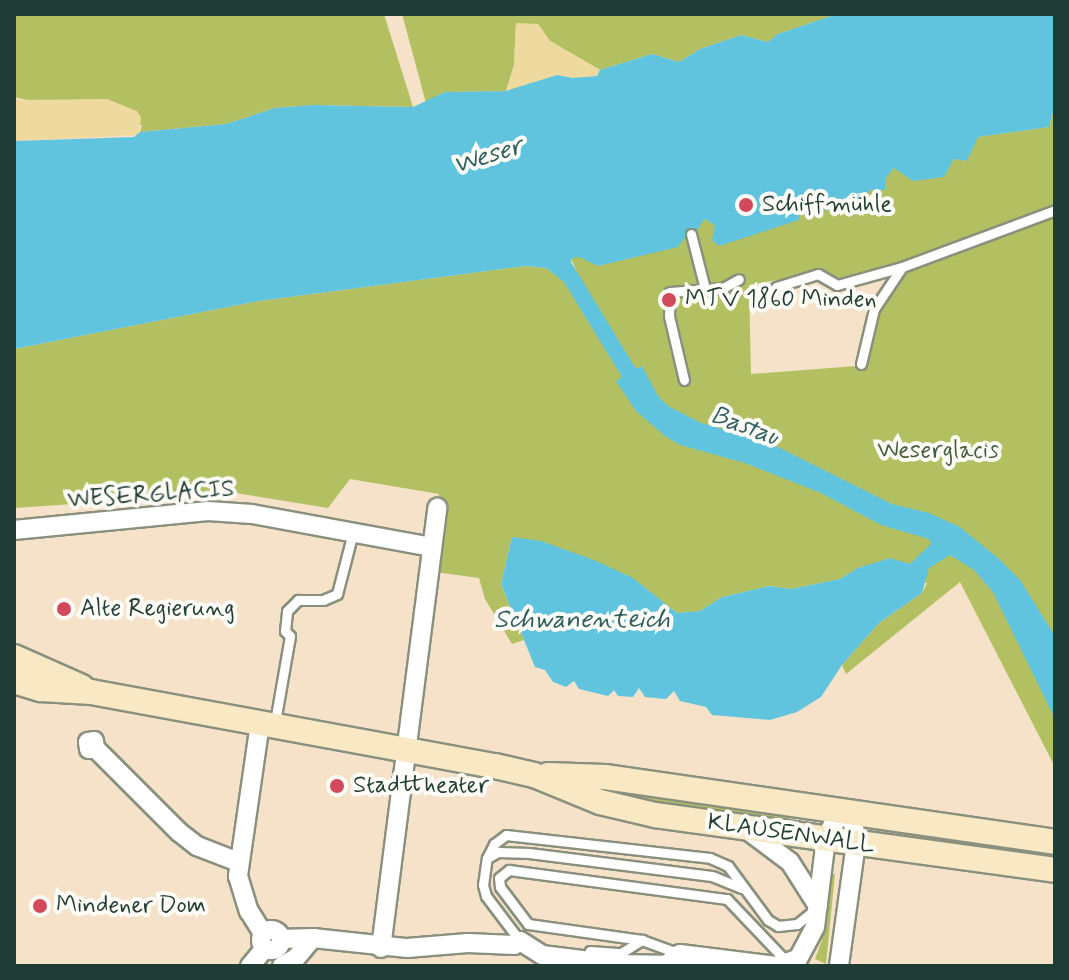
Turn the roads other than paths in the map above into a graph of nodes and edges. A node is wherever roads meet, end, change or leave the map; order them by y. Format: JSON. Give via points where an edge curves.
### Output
{"nodes":[{"id":1,"x":1055,"y":210,"type":"edge"},
{"id":2,"x":691,"y":234,"type":"dead end"},
{"id":3,"x":902,"y":267,"type":"junction"},
{"id":4,"x":739,"y":279,"type":"dead end"},
{"id":5,"x":776,"y":287,"type":"dead end"},
{"id":6,"x":705,"y":289,"type":"junction"},
{"id":7,"x":861,"y":364,"type":"dead end"},
{"id":8,"x":684,"y":380,"type":"dead end"},
{"id":9,"x":437,"y":508,"type":"dead end"},
{"id":10,"x":14,"y":530,"type":"edge"},
{"id":11,"x":353,"y":532,"type":"junction"},
{"id":12,"x":431,"y":547,"type":"junction"},
{"id":13,"x":14,"y":657,"type":"edge"},
{"id":14,"x":14,"y":681,"type":"edge"},
{"id":15,"x":91,"y":692,"type":"junction"},
{"id":16,"x":267,"y":724,"type":"junction"},
{"id":17,"x":95,"y":748,"type":"dead end"},
{"id":18,"x":406,"y":748,"type":"junction"},
{"id":19,"x":551,"y":778,"type":"junction"},
{"id":20,"x":846,"y":811,"type":"junction"},
{"id":21,"x":744,"y":827,"type":"junction"},
{"id":22,"x":826,"y":839,"type":"junction"},
{"id":23,"x":1055,"y":842,"type":"edge"},
{"id":24,"x":856,"y":843,"type":"junction"},
{"id":25,"x":487,"y":858,"type":"junction"},
{"id":26,"x":238,"y":862,"type":"junction"},
{"id":27,"x":1055,"y":870,"type":"edge"},
{"id":28,"x":745,"y":890,"type":"junction"},
{"id":29,"x":818,"y":906,"type":"junction"},
{"id":30,"x":313,"y":938,"type":"junction"},
{"id":31,"x":269,"y":940,"type":"junction"},
{"id":32,"x":642,"y":940,"type":"junction"},
{"id":33,"x":520,"y":941,"type":"junction"},
{"id":34,"x":381,"y":948,"type":"junction"},
{"id":35,"x":585,"y":961,"type":"junction"},
{"id":36,"x":680,"y":962,"type":"edge"},
{"id":37,"x":790,"y":965,"type":"edge"},
{"id":38,"x":250,"y":966,"type":"edge"},
{"id":39,"x":282,"y":966,"type":"edge"},
{"id":40,"x":839,"y":966,"type":"edge"}],
"edges":[{"from":1,"to":3,"type":"lane"},
{"from":2,"to":6,"type":"lane"},
{"from":3,"to":5,"type":"lane","via":[[837,285],[818,274]]},
{"from":3,"to":7,"type":"lane","via":[[874,309]]},
{"from":4,"to":6,"type":"lane","via":[[723,288]]},
{"from":6,"to":8,"type":"lane","via":[[670,292],[669,316]]},
{"from":9,"to":12,"type":"street"},
{"from":10,"to":11,"type":"street","name":"WESERGLACIS","via":[[208,511]]},
{"from":11,"to":12,"type":"street","name":"WESERGLACIS"},
{"from":11,"to":16,"type":"lane","via":[[337,594],[298,600],[287,611],[285,631],[290,636]]},
{"from":12,"to":18,"type":"street"},
{"from":13,"to":15,"type":"main road","name":"KLAUSENWALL"},
{"from":14,"to":15,"type":"main road","name":"KLAUSENWALL","via":[[41,689]]},
{"from":15,"to":16,"type":"main road","name":"KLAUSENWALL"},
{"from":16,"to":18,"type":"main road","name":"KLAUSENWALL"},
{"from":16,"to":26,"type":"street"},
{"from":17,"to":26,"type":"street","via":[[179,832],[197,846]]},
{"from":18,"to":19,"type":"main road","name":"KLAUSENWALL"},
{"from":18,"to":34,"type":"street"},
{"from":19,"to":20,"type":"main road","name":"KLAUSENWALL","via":[[605,777]]},
{"from":19,"to":21,"type":"main road","name":"KLAUSENWALL","via":[[628,809]]},
{"from":20,"to":22,"type":"street"},
{"from":20,"to":23,"type":"main road","name":"KLAUSENWALL"},
{"from":20,"to":24,"type":"street"},
{"from":21,"to":22,"type":"main road","name":"KLAUSENWALL"},
{"from":21,"to":29,"type":"street","via":[[790,862]]},
{"from":22,"to":24,"type":"main road","name":"KLAUSENWALL"},
{"from":22,"to":29,"type":"street"},
{"from":24,"to":27,"type":"main road","name":"KLAUSENWALL"},
{"from":24,"to":40,"type":"street"},
{"from":25,"to":28,"type":"lane","via":[[498,852],[529,853],[712,876]]},
{"from":25,"to":28,"type":"lane","via":[[506,835],[532,836],[719,860]]},
{"from":25,"to":33,"type":"lane","via":[[486,896]]},
{"from":26,"to":31,"type":"street","via":[[241,893]]},
{"from":28,"to":29,"type":"lane","via":[[778,926],[797,924]]},
{"from":29,"to":37,"type":"street","via":[[808,945]]},
{"from":30,"to":31,"type":"street"},
{"from":30,"to":34,"type":"street"},
{"from":30,"to":39,"type":"street"},
{"from":31,"to":38,"type":"street"},
{"from":32,"to":35,"type":"lane","via":[[621,953],[590,951]]},
{"from":32,"to":36,"type":"lane"},
{"from":32,"to":37,"type":"lane","via":[[528,924],[499,878],[509,870],[727,899]]},
{"from":33,"to":34,"type":"street"},
{"from":33,"to":35,"type":"street","via":[[542,955]]},
{"from":35,"to":36,"type":"street"},
{"from":36,"to":37,"type":"street"}]}
